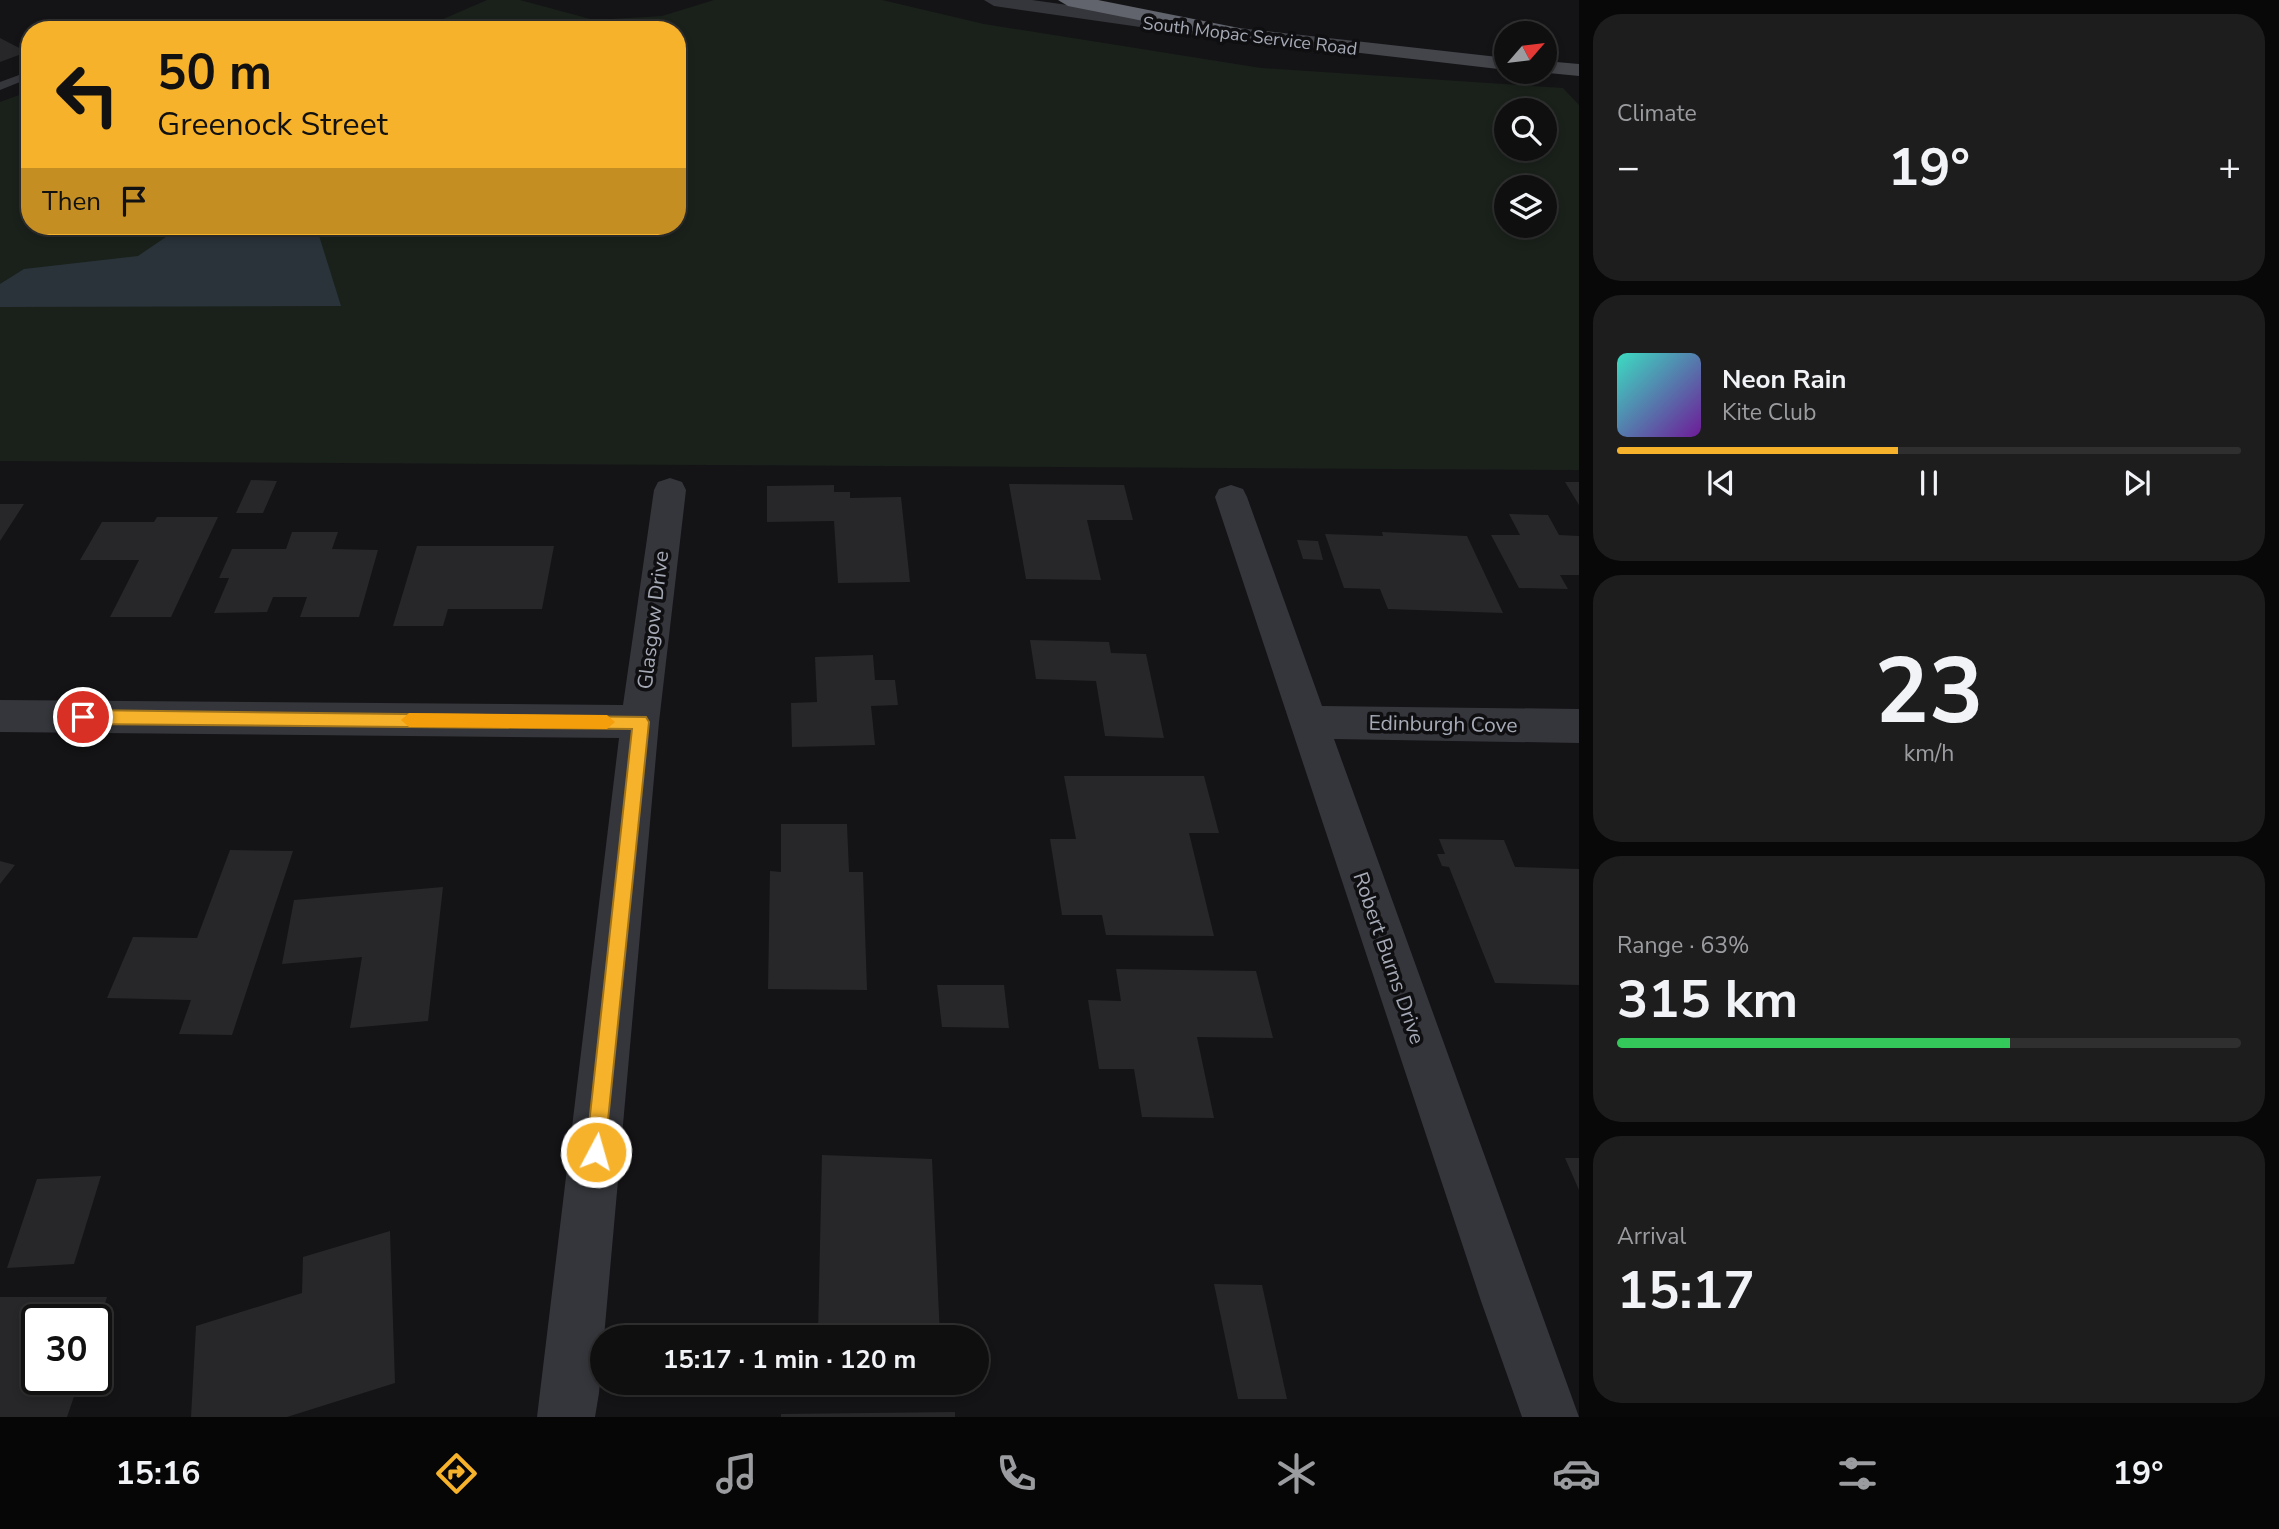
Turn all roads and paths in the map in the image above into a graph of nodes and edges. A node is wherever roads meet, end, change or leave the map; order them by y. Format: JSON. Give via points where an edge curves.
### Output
{"nodes":[{"id":1,"x":994,"y":0,"type":"edge"},
{"id":2,"x":1068,"y":0,"type":"edge"},
{"id":3,"x":1239,"y":34,"type":"junction"},
{"id":4,"x":1494,"y":63,"type":"edge"},
{"id":5,"x":1558,"y":68,"type":"edge"},
{"id":6,"x":1579,"y":70,"type":"edge"},
{"id":7,"x":21,"y":78,"type":"edge"},
{"id":8,"x":0,"y":86,"type":"edge"},
{"id":9,"x":670,"y":491,"type":"dead end"},
{"id":10,"x":1231,"y":497,"type":"dead end"},
{"id":11,"x":0,"y":716,"type":"edge"},
{"id":12,"x":640,"y":722,"type":"junction"},
{"id":13,"x":1308,"y":722,"type":"junction"},
{"id":14,"x":1579,"y":726,"type":"edge"},
{"id":15,"x":566,"y":1417,"type":"edge"},
{"id":16,"x":1551,"y":1417,"type":"edge"}],
"edges":[{"from":1,"to":3,"type":"street","name":"South Mopac Service Road"},
{"from":2,"to":3,"type":"highway"},
{"from":3,"to":4,"type":"main road","name":"South Mopac Service Road"},
{"from":5,"to":6,"type":"main road"},
{"from":7,"to":8,"type":"lane"},
{"from":9,"to":12,"type":"street","name":"Glasgow Drive"},
{"from":10,"to":13,"type":"street","name":"Robert Burns Drive"},
{"from":11,"to":12,"type":"street"},
{"from":12,"to":15,"type":"street","name":"Glasgow Drive"},
{"from":13,"to":14,"type":"street","name":"Edinburgh Cove"},
{"from":13,"to":16,"type":"street","name":"Robert Burns Drive"}]}
